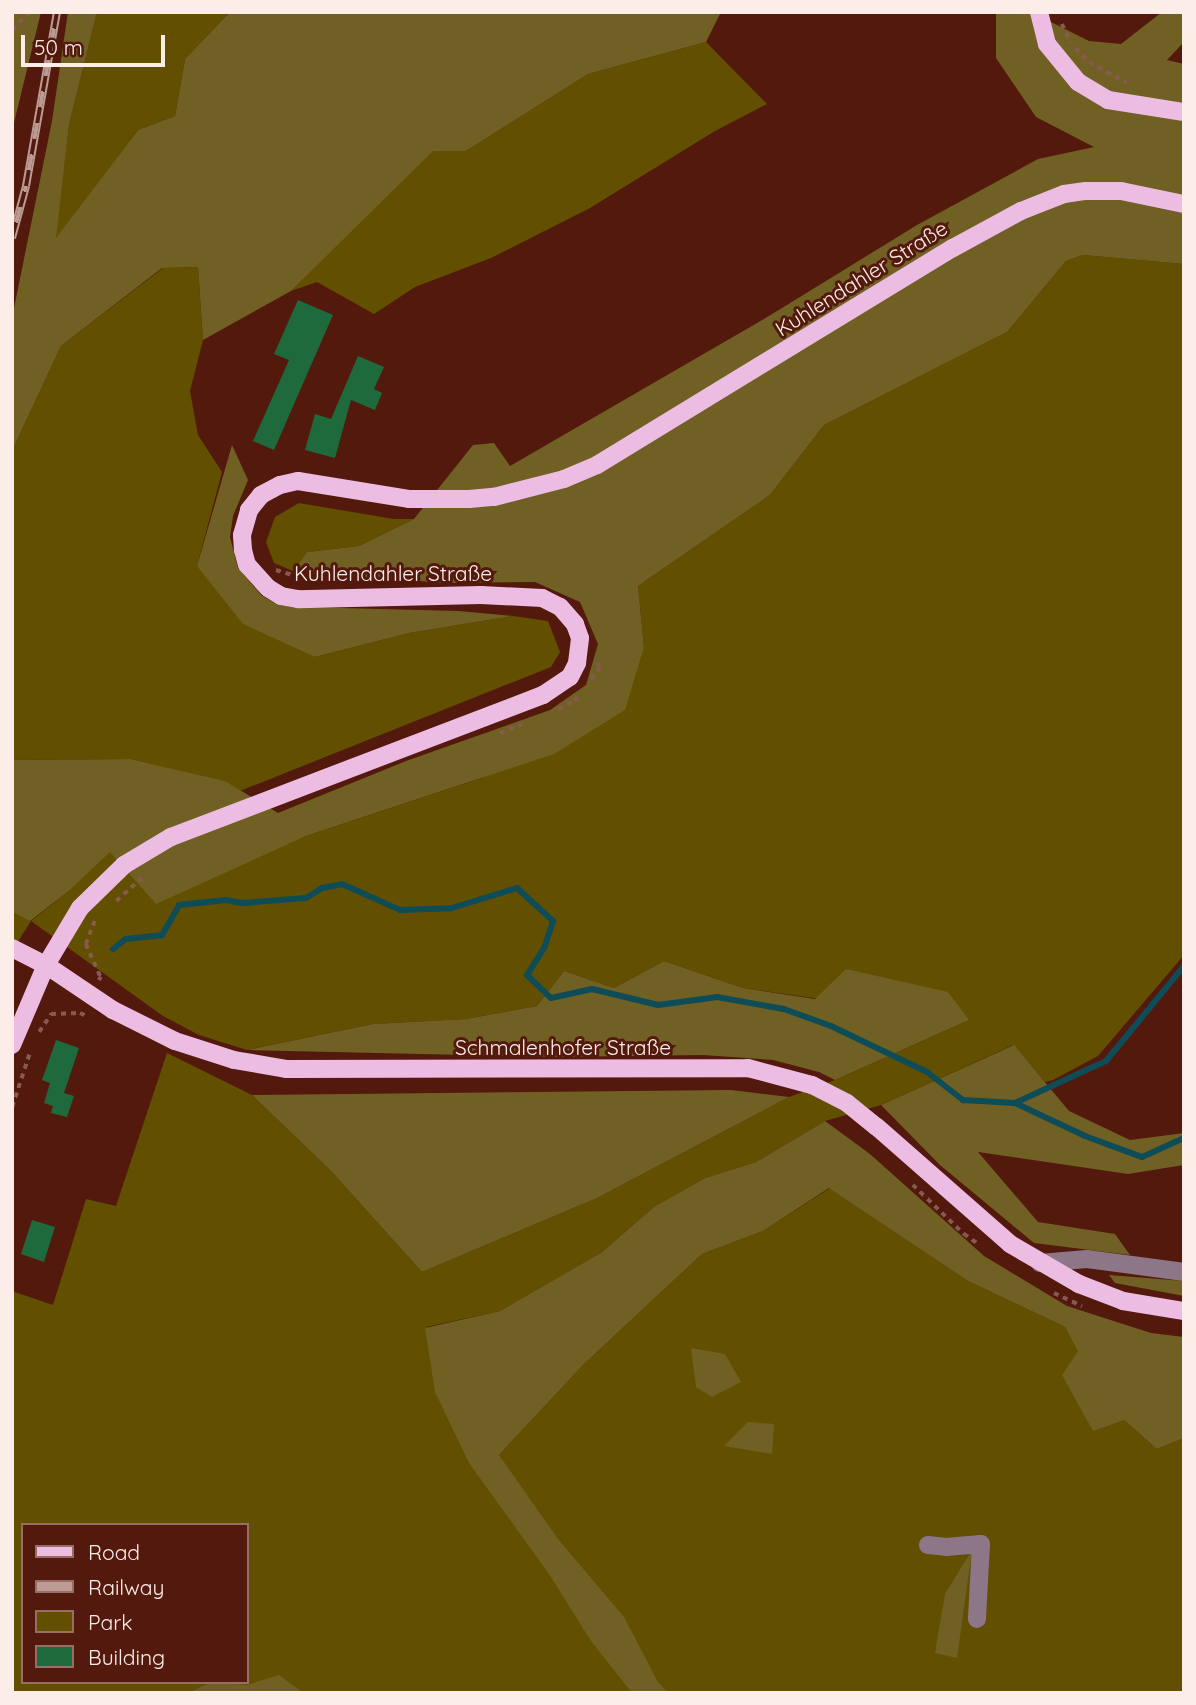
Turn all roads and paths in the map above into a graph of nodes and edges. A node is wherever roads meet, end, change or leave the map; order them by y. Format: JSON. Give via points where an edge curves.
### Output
{"nodes":[{"id":1,"x":29,"y":12,"type":"edge"},
{"id":2,"x":1039,"y":12,"type":"edge"},
{"id":3,"x":1058,"y":16,"type":"dead end"},
{"id":4,"x":12,"y":30,"type":"edge"},
{"id":5,"x":1137,"y":88,"type":"dead end"},
{"id":6,"x":1184,"y":112,"type":"edge"},
{"id":7,"x":1184,"y":204,"type":"edge"},
{"id":8,"x":273,"y":569,"type":"dead end"},
{"id":9,"x":327,"y":578,"type":"dead end"},
{"id":10,"x":594,"y":648,"type":"dead end"},
{"id":11,"x":591,"y":679,"type":"dead end"},
{"id":12,"x":583,"y":690,"type":"dead end"},
{"id":13,"x":551,"y":712,"type":"dead end"},
{"id":14,"x":527,"y":722,"type":"dead end"},
{"id":15,"x":499,"y":733,"type":"dead end"},
{"id":16,"x":150,"y":870,"type":"dead end"},
{"id":17,"x":114,"y":903,"type":"dead end"},
{"id":18,"x":96,"y":919,"type":"dead end"},
{"id":19,"x":86,"y":944,"type":"dead end"},
{"id":20,"x":12,"y":948,"type":"edge"},
{"id":21,"x":46,"y":965,"type":"junction"},
{"id":22,"x":91,"y":1018,"type":"dead end"},
{"id":23,"x":35,"y":1037,"type":"dead end"},
{"id":24,"x":12,"y":1045,"type":"edge"},
{"id":25,"x":31,"y":1049,"type":"dead end"},
{"id":26,"x":12,"y":1107,"type":"edge"},
{"id":27,"x":906,"y":1178,"type":"dead end"},
{"id":28,"x":984,"y":1247,"type":"dead end"},
{"id":29,"x":1040,"y":1263,"type":"junction"},
{"id":30,"x":1184,"y":1272,"type":"edge"},
{"id":31,"x":1184,"y":1311,"type":"edge"},
{"id":32,"x":928,"y":1545,"type":"dead end"},
{"id":33,"x":977,"y":1619,"type":"dead end"}],
"edges":[{"from":1,"to":4,"type":"path"},
{"from":2,"to":6,"type":"main road","via":[[1047,44],[1078,82],[1108,100]]},
{"from":3,"to":5,"type":"path","via":[[1089,62]]},
{"from":7,"to":21,"type":"main road","name":"Kuhlendahler Straße","via":[[1121,191],[1086,191],[1064,194],[1020,211],[608,458],[564,479],[468,499],[409,499],[298,481],[261,495],[249,510],[243,550],[247,565],[281,596],[542,598],[560,607],[575,624],[580,638],[577,663],[570,677],[543,695],[171,837],[99,886],[80,908]]},
{"from":8,"to":9,"type":"path","via":[[302,578]]},
{"from":10,"to":11,"type":"path","via":[[599,668]]},
{"from":12,"to":13,"type":"path","via":[[575,701]]},
{"from":14,"to":15,"type":"path"},
{"from":16,"to":17,"type":"path"},
{"from":18,"to":19,"type":"path"},
{"from":20,"to":21,"type":"main road","name":"Schmalenhofer Straße"},
{"from":21,"to":24,"type":"main road","name":"Kuhlendahler Straße"},
{"from":21,"to":29,"type":"main road","name":"Schmalenhofer Straße","via":[[113,1010],[175,1041],[234,1060],[287,1069],[748,1068],[812,1085],[847,1103],[1010,1244]]},
{"from":22,"to":23,"type":"path","via":[[80,1013],[51,1014]]},
{"from":25,"to":26,"type":"path"},
{"from":27,"to":28,"type":"path","via":[[964,1234]]},
{"from":29,"to":30,"type":"lane","via":[[1087,1259]]},
{"from":29,"to":31,"type":"main road","name":"Schmalenhofer Straße","via":[[1123,1301]]},
{"from":32,"to":33,"type":"lane","via":[[981,1544]]}]}
